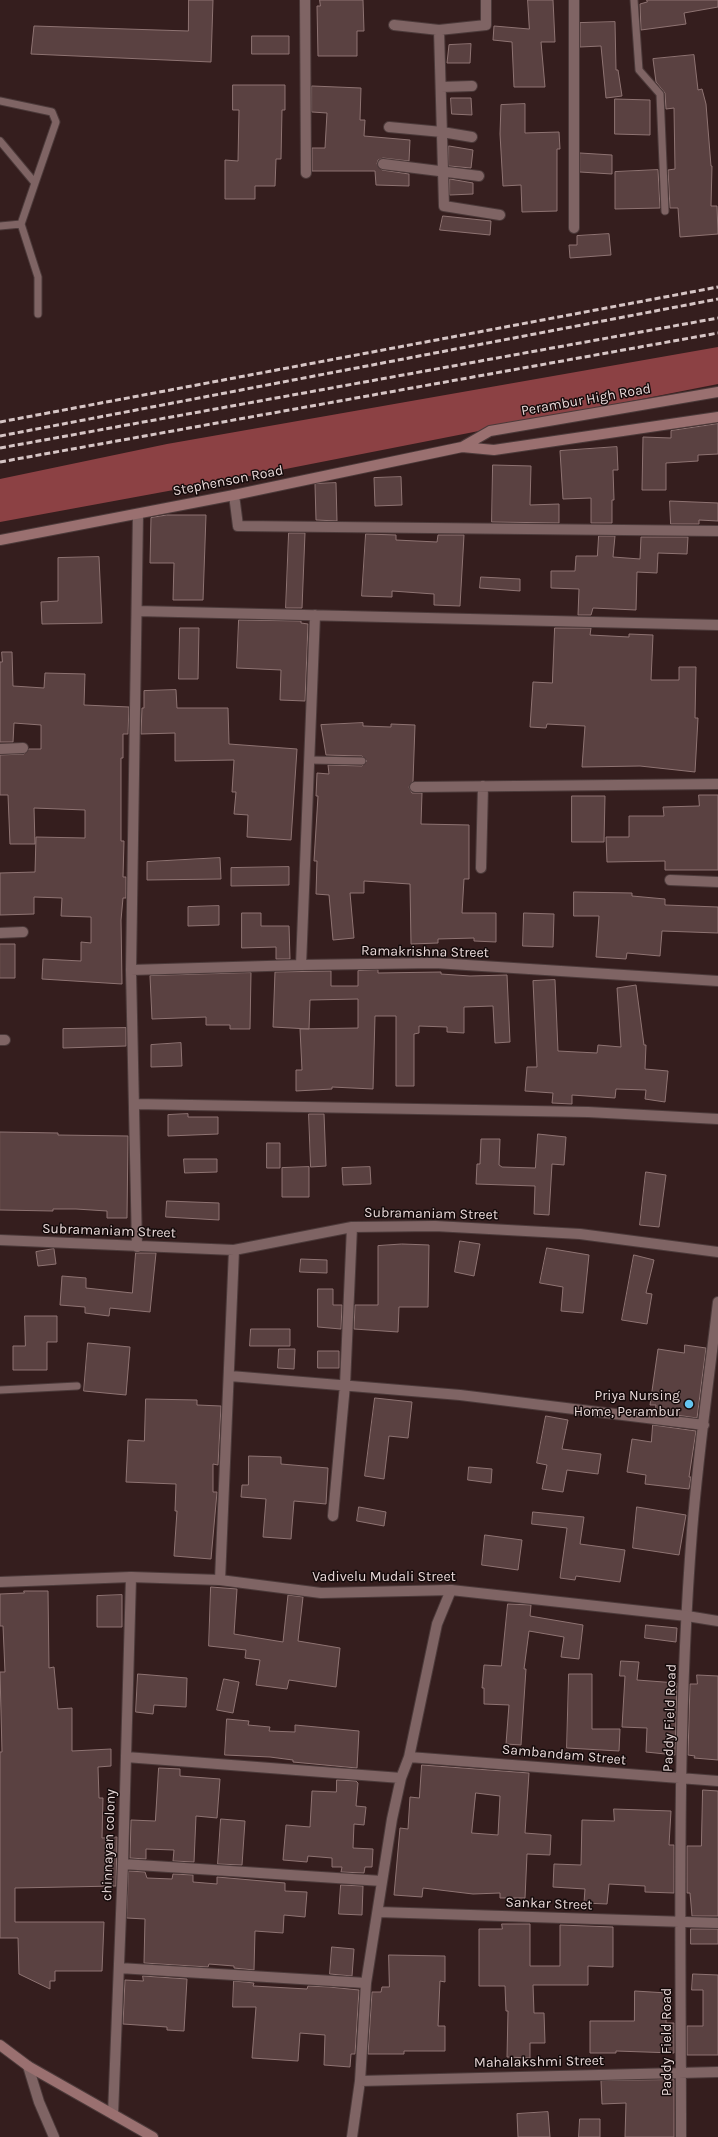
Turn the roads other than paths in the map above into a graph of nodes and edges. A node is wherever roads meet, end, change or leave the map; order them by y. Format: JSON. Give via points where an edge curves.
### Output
{"nodes":[{"id":1,"x":305,"y":0,"type":"edge"},
{"id":2,"x":486,"y":0,"type":"edge"},
{"id":3,"x":574,"y":0,"type":"edge"},
{"id":4,"x":634,"y":0,"type":"edge"},
{"id":5,"x":394,"y":25,"type":"dead end"},
{"id":6,"x":438,"y":30,"type":"junction"},
{"id":7,"x":472,"y":86,"type":"dead end"},
{"id":8,"x":440,"y":87,"type":"junction"},
{"id":9,"x":0,"y":101,"type":"edge"},
{"id":10,"x":388,"y":127,"type":"dead end"},
{"id":11,"x":442,"y":132,"type":"junction"},
{"id":12,"x":472,"y":137,"type":"dead end"},
{"id":13,"x":0,"y":141,"type":"edge"},
{"id":14,"x":383,"y":164,"type":"dead end"},
{"id":15,"x":442,"y":170,"type":"junction"},
{"id":16,"x":306,"y":173,"type":"dead end"},
{"id":17,"x":478,"y":176,"type":"dead end"},
{"id":18,"x":35,"y":183,"type":"junction"},
{"id":19,"x":665,"y":211,"type":"dead end"},
{"id":20,"x":500,"y":215,"type":"dead end"},
{"id":21,"x":21,"y":224,"type":"junction"},
{"id":22,"x":0,"y":226,"type":"edge"},
{"id":23,"x":574,"y":228,"type":"dead end"},
{"id":24,"x":38,"y":314,"type":"dead end"},
{"id":25,"x":718,"y":392,"type":"edge"},
{"id":26,"x":718,"y":417,"type":"edge"},
{"id":27,"x":462,"y":447,"type":"junction"},
{"id":28,"x":234,"y":495,"type":"junction"},
{"id":29,"x":138,"y":514,"type":"junction"},
{"id":30,"x":718,"y":531,"type":"edge"},
{"id":31,"x":0,"y":540,"type":"edge"},
{"id":32,"x":137,"y":611,"type":"junction"},
{"id":33,"x":315,"y":615,"type":"junction"},
{"id":34,"x":718,"y":626,"type":"edge"},
{"id":35,"x":23,"y":748,"type":"dead end"},
{"id":36,"x":0,"y":749,"type":"edge"},
{"id":37,"x":309,"y":760,"type":"junction"},
{"id":38,"x":362,"y":760,"type":"dead end"},
{"id":39,"x":718,"y":784,"type":"edge"},
{"id":40,"x":483,"y":786,"type":"junction"},
{"id":41,"x":415,"y":787,"type":"dead end"},
{"id":42,"x":481,"y":868,"type":"dead end"},
{"id":43,"x":670,"y":880,"type":"dead end"},
{"id":44,"x":718,"y":882,"type":"edge"},
{"id":45,"x":23,"y":932,"type":"dead end"},
{"id":46,"x":0,"y":933,"type":"edge"},
{"id":47,"x":301,"y":965,"type":"junction"},
{"id":48,"x":131,"y":970,"type":"junction"},
{"id":49,"x":718,"y":980,"type":"edge"},
{"id":50,"x":134,"y":1104,"type":"junction"},
{"id":51,"x":718,"y":1119,"type":"edge"},
{"id":52,"x":352,"y":1226,"type":"junction"},
{"id":53,"x":0,"y":1240,"type":"edge"},
{"id":54,"x":137,"y":1247,"type":"junction"},
{"id":55,"x":234,"y":1250,"type":"junction"},
{"id":56,"x":718,"y":1252,"type":"edge"},
{"id":57,"x":718,"y":1302,"type":"edge"},
{"id":58,"x":230,"y":1376,"type":"junction"},
{"id":59,"x":345,"y":1385,"type":"junction"},
{"id":60,"x":77,"y":1386,"type":"dead end"},
{"id":61,"x":0,"y":1390,"type":"edge"},
{"id":62,"x":704,"y":1425,"type":"junction"},
{"id":63,"x":333,"y":1516,"type":"dead end"},
{"id":64,"x":131,"y":1577,"type":"junction"},
{"id":65,"x":220,"y":1580,"type":"junction"},
{"id":66,"x":0,"y":1582,"type":"edge"},
{"id":67,"x":451,"y":1590,"type":"junction"},
{"id":68,"x":687,"y":1616,"type":"junction"},
{"id":69,"x":718,"y":1621,"type":"edge"},
{"id":70,"x":126,"y":1757,"type":"junction"},
{"id":71,"x":409,"y":1757,"type":"junction"},
{"id":72,"x":401,"y":1778,"type":"junction"},
{"id":73,"x":682,"y":1779,"type":"junction"},
{"id":74,"x":718,"y":1781,"type":"edge"},
{"id":75,"x":123,"y":1864,"type":"junction"},
{"id":76,"x":382,"y":1881,"type":"junction"},
{"id":77,"x":378,"y":1912,"type":"junction"},
{"id":78,"x":682,"y":1922,"type":"junction"},
{"id":79,"x":718,"y":1923,"type":"edge"},
{"id":80,"x":119,"y":1968,"type":"junction"},
{"id":81,"x":366,"y":1983,"type":"junction"},
{"id":82,"x":1,"y":2048,"type":"edge"},
{"id":83,"x":28,"y":2066,"type":"junction"},
{"id":84,"x":681,"y":2072,"type":"junction"},
{"id":85,"x":718,"y":2072,"type":"edge"},
{"id":86,"x":360,"y":2081,"type":"junction"},
{"id":87,"x":112,"y":2114,"type":"junction"},
{"id":88,"x":54,"y":2137,"type":"edge"},
{"id":89,"x":153,"y":2137,"type":"edge"},
{"id":90,"x":352,"y":2137,"type":"edge"},
{"id":91,"x":681,"y":2137,"type":"edge"}],
"edges":[{"from":1,"to":16,"type":"street"},
{"from":2,"to":6,"type":"street","via":[[486,25]]},
{"from":3,"to":23,"type":"street"},
{"from":4,"to":19,"type":"lane","via":[[639,70],[660,94]]},
{"from":5,"to":6,"type":"street"},
{"from":6,"to":8,"type":"street"},
{"from":7,"to":8,"type":"street"},
{"from":8,"to":11,"type":"street"},
{"from":9,"to":18,"type":"lane","via":[[52,112],[56,122]]},
{"from":10,"to":11,"type":"street"},
{"from":11,"to":12,"type":"street"},
{"from":11,"to":15,"type":"street"},
{"from":13,"to":18,"type":"lane"},
{"from":14,"to":15,"type":"street"},
{"from":15,"to":17,"type":"street"},
{"from":15,"to":20,"type":"street","via":[[444,206]]},
{"from":18,"to":21,"type":"lane"},
{"from":21,"to":22,"type":"lane"},
{"from":21,"to":24,"type":"lane","via":[[38,276]]},
{"from":25,"to":27,"type":"main road","name":"Perambur High Road","via":[[490,431]]},
{"from":26,"to":27,"type":"main road","via":[[494,450]]},
{"from":27,"to":28,"type":"main road","name":"Stephenson Road"},
{"from":28,"to":29,"type":"main road","name":"Stephenson Road"},
{"from":28,"to":30,"type":"street","via":[[238,526]]},
{"from":29,"to":31,"type":"main road","name":"Stephenson Road"},
{"from":29,"to":32,"type":"street"},
{"from":32,"to":33,"type":"street"},
{"from":32,"to":48,"type":"street"},
{"from":33,"to":34,"type":"street"},
{"from":33,"to":37,"type":"street"},
{"from":35,"to":36,"type":"street"},
{"from":37,"to":38,"type":"lane"},
{"from":37,"to":47,"type":"street"},
{"from":39,"to":40,"type":"street"},
{"from":40,"to":41,"type":"street"},
{"from":40,"to":42,"type":"street"},
{"from":43,"to":44,"type":"street"},
{"from":45,"to":46,"type":"street"},
{"from":47,"to":48,"type":"street","name":"Ramakrishna Street"},
{"from":47,"to":49,"type":"street","name":"Ramakrishna Street","via":[[435,963]]},
{"from":48,"to":50,"type":"street"},
{"from":50,"to":51,"type":"street","via":[[588,1112]]},
{"from":50,"to":54,"type":"street"},
{"from":52,"to":55,"type":"street","name":"Subramaniam Street"},
{"from":52,"to":56,"type":"street","name":"Subramaniam Street","via":[[435,1226],[580,1234]]},
{"from":52,"to":59,"type":"street"},
{"from":53,"to":54,"type":"street","name":"Subramaniam Street"},
{"from":54,"to":55,"type":"street","name":"Subramaniam Street"},
{"from":55,"to":58,"type":"street"},
{"from":57,"to":62,"type":"street","name":"Paddy Field Road"},
{"from":58,"to":59,"type":"street"},
{"from":58,"to":65,"type":"street"},
{"from":59,"to":62,"type":"street","via":[[460,1395]]},
{"from":59,"to":63,"type":"street"},
{"from":60,"to":61,"type":"lane"},
{"from":62,"to":68,"type":"street","name":"Paddy Field Road","via":[[692,1530]]},
{"from":64,"to":65,"type":"street","name":"Vadivelu Mudali Street"},
{"from":64,"to":66,"type":"street","name":"Vadivelu Mudali Street"},
{"from":64,"to":70,"type":"street","name":"chinnayan colony"},
{"from":65,"to":67,"type":"street","name":"Vadivelu Mudali Street","via":[[321,1593]]},
{"from":67,"to":68,"type":"street","name":"Vadivelu Mudali Street"},
{"from":67,"to":71,"type":"street","via":[[437,1624]]},
{"from":68,"to":69,"type":"street","name":"Vadivelu Mudali Street"},
{"from":68,"to":73,"type":"street","name":"Paddy Field Road"},
{"from":70,"to":72,"type":"street"},
{"from":70,"to":75,"type":"street","name":"chinnayan colony"},
{"from":71,"to":72,"type":"street"},
{"from":71,"to":73,"type":"street","name":"Sambandam Street"},
{"from":72,"to":76,"type":"street"},
{"from":73,"to":74,"type":"street","name":"Sambandam Street"},
{"from":73,"to":78,"type":"street","name":"Paddy Field Road"},
{"from":75,"to":76,"type":"street"},
{"from":75,"to":80,"type":"street","name":"chinnayan colony"},
{"from":76,"to":77,"type":"street"},
{"from":77,"to":78,"type":"street","name":"Sankar Street"},
{"from":77,"to":81,"type":"street"},
{"from":78,"to":79,"type":"street","name":"Sankar Street"},
{"from":78,"to":84,"type":"street","name":"Paddy Field Road"},
{"from":80,"to":81,"type":"street"},
{"from":80,"to":87,"type":"street","name":"chinnayan colony"},
{"from":81,"to":86,"type":"street"},
{"from":82,"to":83,"type":"main road"},
{"from":83,"to":87,"type":"main road"},
{"from":83,"to":88,"type":"street","via":[[39,2102]]},
{"from":84,"to":85,"type":"street","name":"Mahalakshmi Street"},
{"from":84,"to":86,"type":"street","name":"Mahalakshmi Street"},
{"from":84,"to":91,"type":"street","name":"Paddy Field Road"},
{"from":86,"to":90,"type":"street"},
{"from":87,"to":89,"type":"main road"}]}
